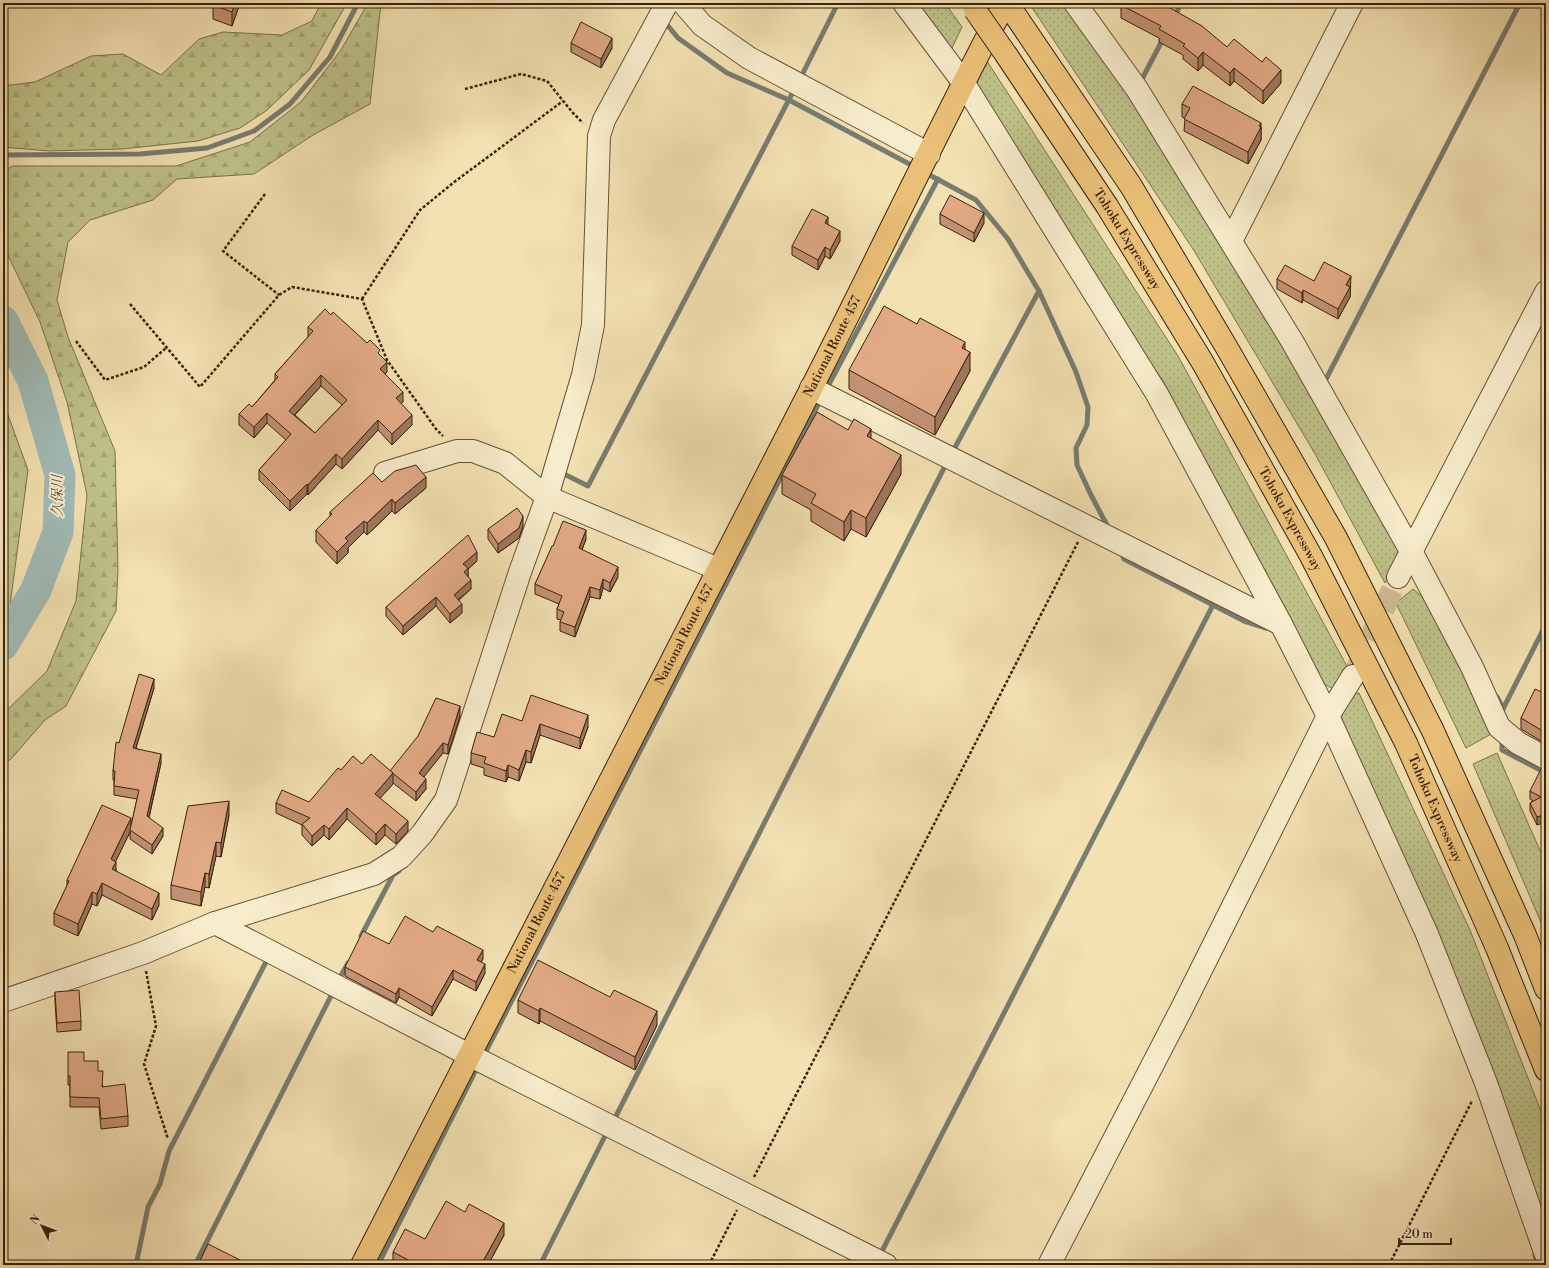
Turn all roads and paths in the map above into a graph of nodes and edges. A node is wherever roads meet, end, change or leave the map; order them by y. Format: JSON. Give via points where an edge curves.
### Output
{"nodes":[{"id":1,"x":667,"y":3,"type":"edge"},
{"id":2,"x":683,"y":3,"type":"edge"},
{"id":3,"x":904,"y":3,"type":"edge"},
{"id":4,"x":1006,"y":3,"type":"edge"},
{"id":5,"x":1075,"y":3,"type":"edge"},
{"id":6,"x":1352,"y":3,"type":"edge"},
{"id":7,"x":973,"y":6,"type":"edge"},
{"id":8,"x":963,"y":82,"type":"junction"},
{"id":9,"x":465,"y":89,"type":"dead end"},
{"id":10,"x":563,"y":101,"type":"junction"},
{"id":11,"x":599,"y":136,"type":"junction"},
{"id":12,"x":929,"y":154,"type":"junction"},
{"id":13,"x":265,"y":194,"type":"dead end"},
{"id":14,"x":1231,"y":241,"type":"junction"},
{"id":15,"x":1546,"y":292,"type":"edge"},
{"id":16,"x":279,"y":295,"type":"junction"},
{"id":17,"x":362,"y":299,"type":"junction"},
{"id":18,"x":130,"y":304,"type":"dead end"},
{"id":19,"x":76,"y":341,"type":"dead end"},
{"id":20,"x":166,"y":348,"type":"junction"},
{"id":21,"x":811,"y":388,"type":"junction"},
{"id":22,"x":457,"y":451,"type":"junction"},
{"id":23,"x":385,"y":473,"type":"dead end"},
{"id":24,"x":547,"y":497,"type":"junction"},
{"id":25,"x":1086,"y":526,"type":"junction"},
{"id":26,"x":1411,"y":551,"type":"junction"},
{"id":27,"x":718,"y":569,"type":"junction"},
{"id":28,"x":1398,"y":577,"type":"tunnel mouth"},
{"id":29,"x":1281,"y":624,"type":"junction"},
{"id":30,"x":1353,"y":676,"type":"tunnel mouth"},
{"id":31,"x":1328,"y":716,"type":"junction"},
{"id":32,"x":1546,"y":758,"type":"edge"},
{"id":33,"x":215,"y":923,"type":"junction"},
{"id":34,"x":143,"y":953,"type":"junction"},
{"id":35,"x":1546,"y":989,"type":"edge"},
{"id":36,"x":3,"y":1001,"type":"edge"},
{"id":37,"x":468,"y":1055,"type":"junction"},
{"id":38,"x":1546,"y":1070,"type":"edge"},
{"id":39,"x":1486,"y":1083,"type":"junction"},
{"id":40,"x":168,"y":1139,"type":"dead end"},
{"id":41,"x":745,"y":1194,"type":"junction"},
{"id":42,"x":1546,"y":1255,"type":"edge"},
{"id":43,"x":362,"y":1265,"type":"edge"},
{"id":44,"x":709,"y":1265,"type":"edge"},
{"id":45,"x":886,"y":1265,"type":"edge"},
{"id":46,"x":1049,"y":1265,"type":"edge"},
{"id":47,"x":1389,"y":1265,"type":"edge"}],
"edges":[{"from":1,"to":11,"type":"street","via":[[604,120]]},
{"from":2,"to":12,"type":"street","via":[[702,26],[749,58]]},
{"from":3,"to":8,"type":"street"},
{"from":4,"to":8,"type":"highway","name":"National Route 457"},
{"from":4,"to":35,"type":"highway","via":[[1135,193],[1228,348],[1336,538],[1433,731],[1525,935]]},
{"from":5,"to":14,"type":"street","via":[[1137,89]]},
{"from":6,"to":14,"type":"street"},
{"from":7,"to":38,"type":"highway","name":"Tohoku Expressway","bridge":true,"via":[[1107,206],[1203,363],[1311,556],[1406,743],[1497,948]]},
{"from":8,"to":12,"type":"highway","name":"National Route 457"},
{"from":8,"to":29,"type":"street","via":[[1157,394]]},
{"from":9,"to":10,"type":"path","via":[[522,74],[548,82]]},
{"from":10,"to":11,"type":"path"},
{"from":10,"to":17,"type":"path","via":[[420,210]]},
{"from":11,"to":24,"type":"street","via":[[593,325],[583,375]]},
{"from":12,"to":21,"type":"highway","name":"National Route 457"},
{"from":13,"to":16,"type":"path","via":[[223,251]]},
{"from":14,"to":26,"type":"street","via":[[1292,341]]},
{"from":15,"to":26,"type":"street"},
{"from":16,"to":17,"type":"path","via":[[292,287]]},
{"from":16,"to":20,"type":"path","via":[[200,387]]},
{"from":17,"to":22,"type":"path","via":[[387,360],[436,429]]},
{"from":18,"to":20,"type":"path"},
{"from":19,"to":20,"type":"path","via":[[105,380],[144,367]]},
{"from":21,"to":25,"type":"street"},
{"from":21,"to":27,"type":"highway","name":"National Route 457"},
{"from":22,"to":23,"type":"street"},
{"from":22,"to":24,"type":"street","via":[[473,451],[505,462]]},
{"from":24,"to":27,"type":"street"},
{"from":24,"to":33,"type":"street","via":[[446,800],[422,834],[401,857],[374,874]]},
{"from":25,"to":29,"type":"street"},
{"from":25,"to":41,"type":"path"},
{"from":26,"to":28,"type":"street"},
{"from":26,"to":32,"type":"street","via":[[1472,667],[1499,727],[1518,742]]},
{"from":27,"to":37,"type":"highway","name":"National Route 457"},
{"from":29,"to":31,"type":"street"},
{"from":30,"to":31,"type":"street"},
{"from":31,"to":39,"type":"street","via":[[1427,934]]},
{"from":31,"to":46,"type":"street","via":[[1181,1010]]},
{"from":33,"to":34,"type":"street"},
{"from":33,"to":37,"type":"street"},
{"from":34,"to":36,"type":"street"},
{"from":34,"to":40,"type":"path","via":[[156,1026],[144,1064]]},
{"from":37,"to":41,"type":"street"},
{"from":37,"to":43,"type":"highway","name":"National Route 457"},
{"from":39,"to":42,"type":"street"},
{"from":39,"to":47,"type":"path","via":[[1475,1096]]},
{"from":41,"to":44,"type":"path"},
{"from":41,"to":45,"type":"street"}]}
